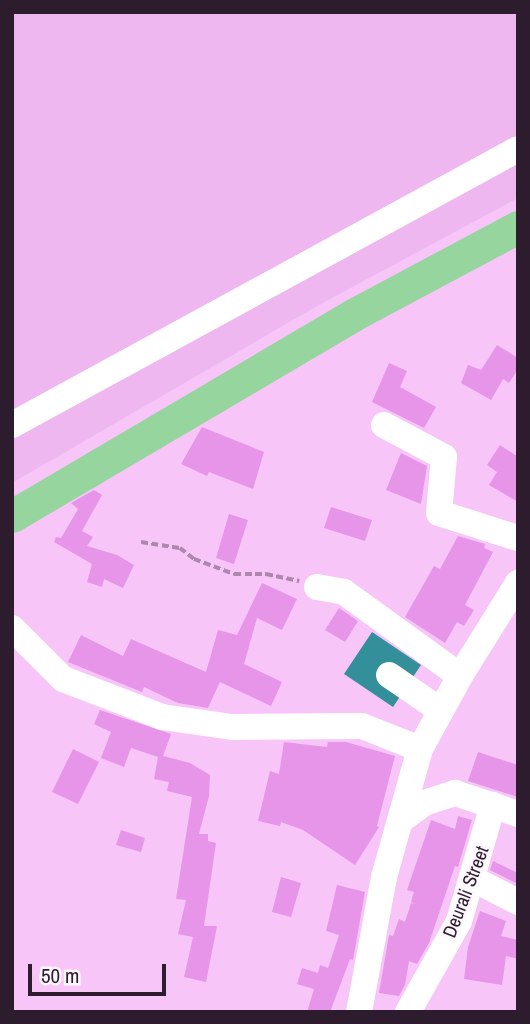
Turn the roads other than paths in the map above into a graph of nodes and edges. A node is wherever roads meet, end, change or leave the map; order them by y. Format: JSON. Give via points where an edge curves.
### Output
{"nodes":[{"id":1,"x":518,"y":149,"type":"edge"},
{"id":2,"x":518,"y":227,"type":"edge"},
{"id":3,"x":12,"y":425,"type":"edge"},
{"id":4,"x":384,"y":425,"type":"dead end"},
{"id":5,"x":12,"y":516,"type":"edge"},
{"id":6,"x":518,"y":538,"type":"edge"},
{"id":7,"x":518,"y":583,"type":"edge"},
{"id":8,"x":317,"y":587,"type":"road end"},
{"id":9,"x":12,"y":628,"type":"edge"},
{"id":10,"x":389,"y":675,"type":"dead end"},
{"id":11,"x":460,"y":676,"type":"junction"},
{"id":12,"x":440,"y":710,"type":"junction"},
{"id":13,"x":420,"y":749,"type":"junction"},
{"id":14,"x":506,"y":810,"type":"edge"},
{"id":15,"x":401,"y":820,"type":"junction"},
{"id":16,"x":473,"y":879,"type":"junction"},
{"id":17,"x":518,"y":902,"type":"edge"},
{"id":18,"x":359,"y":1012,"type":"edge"},
{"id":19,"x":408,"y":1012,"type":"edge"}],
"edges":[{"from":1,"to":3,"type":"street"},
{"from":2,"to":5,"type":"main road","via":[[354,315]]},
{"from":4,"to":6,"type":"street","via":[[444,457],[439,513]]},
{"from":7,"to":11,"type":"street"},
{"from":8,"to":11,"type":"street","via":[[344,592]]},
{"from":9,"to":13,"type":"street","via":[[63,679],[162,717],[232,727],[362,726]]},
{"from":10,"to":12,"type":"street"},
{"from":11,"to":12,"type":"street"},
{"from":12,"to":13,"type":"street"},
{"from":13,"to":15,"type":"street"},
{"from":14,"to":15,"type":"street","via":[[454,793],[424,803]]},
{"from":14,"to":16,"type":"street","name":"Deurali Street"},
{"from":15,"to":18,"type":"street","via":[[384,877]]},
{"from":16,"to":17,"type":"street"},
{"from":16,"to":19,"type":"street","name":"Deurali Street","via":[[459,921]]}]}
